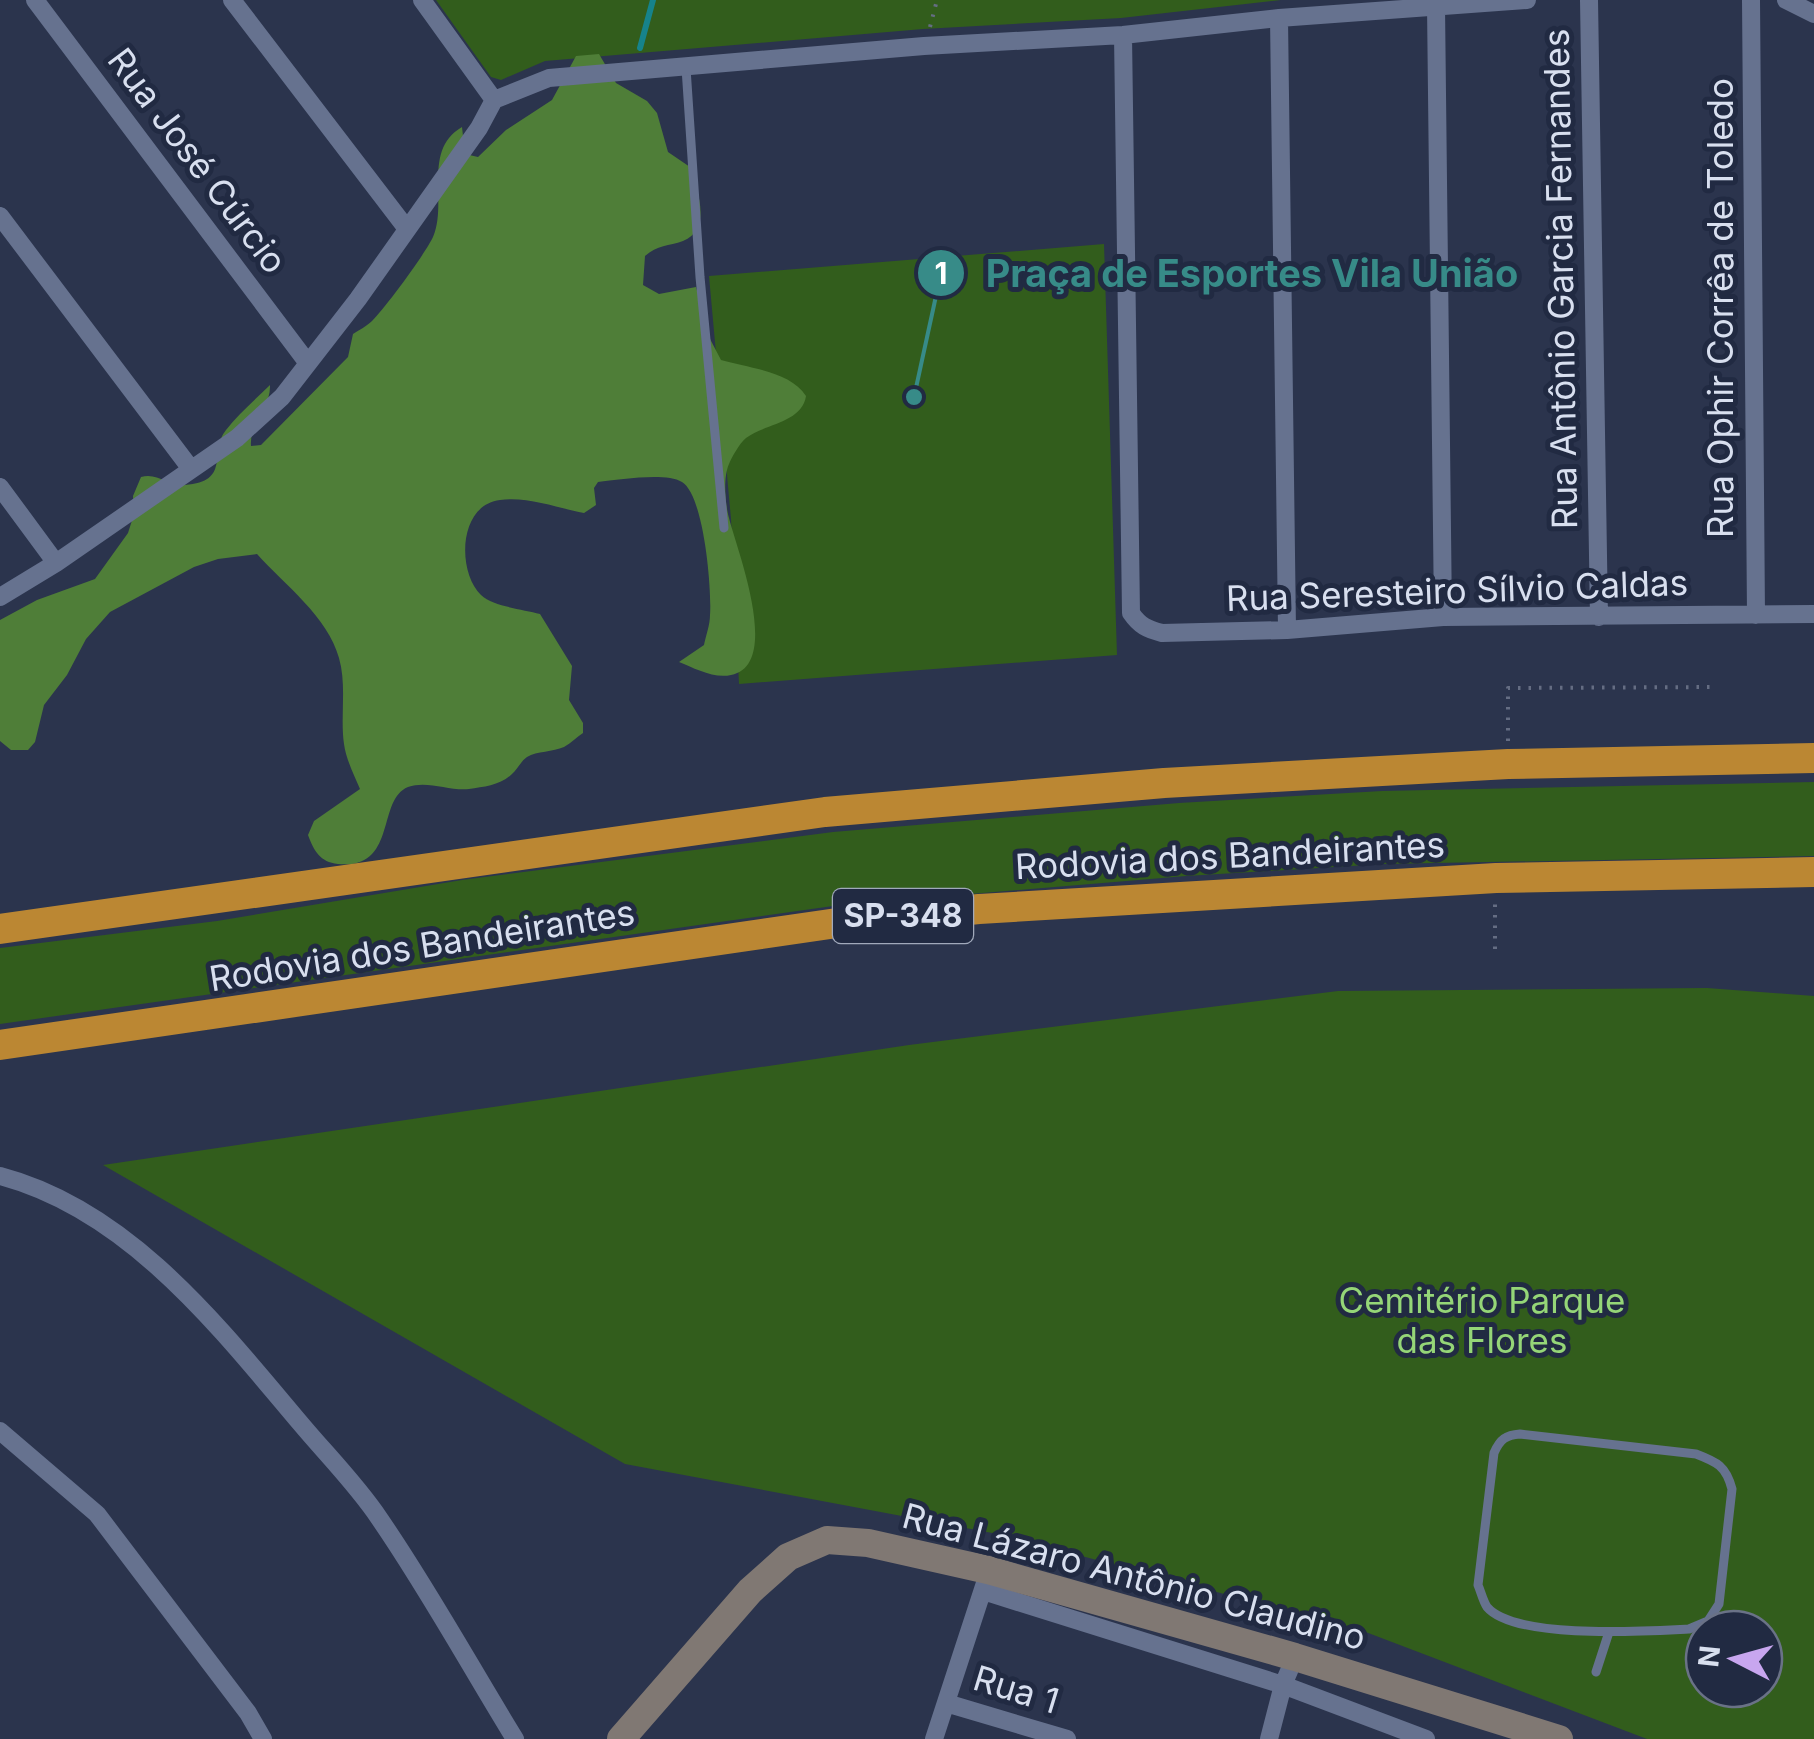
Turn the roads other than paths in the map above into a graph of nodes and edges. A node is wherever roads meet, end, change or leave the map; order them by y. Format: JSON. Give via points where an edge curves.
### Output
{"nodes":[{"id":1,"x":35,"y":0,"type":"edge"},
{"id":2,"x":232,"y":0,"type":"edge"},
{"id":3,"x":422,"y":0,"type":"edge"},
{"id":4,"x":1527,"y":0,"type":"edge"},
{"id":5,"x":1589,"y":0,"type":"edge"},
{"id":6,"x":1751,"y":0,"type":"edge"},
{"id":7,"x":1786,"y":0,"type":"edge"},
{"id":8,"x":1436,"y":6,"type":"junction"},
{"id":9,"x":1814,"y":14,"type":"edge"},
{"id":10,"x":1279,"y":18,"type":"junction"},
{"id":11,"x":1123,"y":35,"type":"junction"},
{"id":12,"x":686,"y":68,"type":"junction"},
{"id":13,"x":494,"y":100,"type":"junction"},
{"id":14,"x":0,"y":216,"type":"edge"},
{"id":15,"x":406,"y":229,"type":"junction"},
{"id":16,"x":307,"y":362,"type":"junction"},
{"id":17,"x":191,"y":469,"type":"junction"},
{"id":18,"x":0,"y":487,"type":"edge"},
{"id":19,"x":724,"y":528,"type":"dead end"},
{"id":20,"x":56,"y":563,"type":"junction"},
{"id":21,"x":0,"y":597,"type":"edge"},
{"id":22,"x":1814,"y":614,"type":"edge"},
{"id":23,"x":1599,"y":616,"type":"junction"},
{"id":24,"x":1756,"y":616,"type":"junction"},
{"id":25,"x":1443,"y":617,"type":"junction"},
{"id":26,"x":1287,"y":630,"type":"junction"},
{"id":27,"x":1814,"y":758,"type":"edge"},
{"id":28,"x":1814,"y":872,"type":"edge"},
{"id":29,"x":0,"y":929,"type":"edge"},
{"id":30,"x":0,"y":1045,"type":"edge"},
{"id":31,"x":0,"y":1176,"type":"edge"},
{"id":32,"x":0,"y":1432,"type":"edge"},
{"id":33,"x":986,"y":1581,"type":"junction"},
{"id":34,"x":1609,"y":1632,"type":"junction"},
{"id":35,"x":1295,"y":1657,"type":"junction"},
{"id":36,"x":1596,"y":1672,"type":"dead end"},
{"id":37,"x":1282,"y":1685,"type":"junction"},
{"id":38,"x":946,"y":1702,"type":"junction"},
{"id":39,"x":629,"y":1730,"type":"edge"},
{"id":40,"x":263,"y":1739,"type":"edge"},
{"id":41,"x":515,"y":1739,"type":"edge"},
{"id":42,"x":607,"y":1739,"type":"edge"},
{"id":43,"x":934,"y":1739,"type":"edge"},
{"id":44,"x":1067,"y":1739,"type":"edge"},
{"id":45,"x":1269,"y":1739,"type":"edge"},
{"id":46,"x":1426,"y":1739,"type":"edge"},
{"id":47,"x":1559,"y":1739,"type":"edge"}],
"edges":[{"from":1,"to":16,"type":"street","name":"Rua José Cúrcio"},
{"from":2,"to":15,"type":"street"},
{"from":3,"to":13,"type":"street"},
{"from":4,"to":8,"type":"street"},
{"from":5,"to":23,"type":"street","name":"Rua Antônio Garcia Fernandes"},
{"from":6,"to":24,"type":"street","name":"Rua Ophir Corrêa de Toledo"},
{"from":7,"to":9,"type":"street"},
{"from":8,"to":10,"type":"street"},
{"from":8,"to":25,"type":"street"},
{"from":10,"to":11,"type":"street"},
{"from":10,"to":26,"type":"street"},
{"from":11,"to":12,"type":"street"},
{"from":11,"to":26,"type":"street","name":"Rua Seresteiro Sílvio Caldas","via":[[1132,614],[1146,629],[1162,633]]},
{"from":12,"to":13,"type":"street","via":[[549,78]]},
{"from":12,"to":19,"type":"lane"},
{"from":13,"to":15,"type":"street"},
{"from":14,"to":17,"type":"street"},
{"from":15,"to":16,"type":"street"},
{"from":16,"to":17,"type":"street","via":[[271,408]]},
{"from":17,"to":20,"type":"street"},
{"from":18,"to":20,"type":"street"},
{"from":20,"to":21,"type":"street"},
{"from":22,"to":24,"type":"street","name":"Rua Seresteiro Sílvio Caldas"},
{"from":23,"to":24,"type":"street","name":"Rua Seresteiro Sílvio Caldas"},
{"from":23,"to":25,"type":"street","name":"Rua Seresteiro Sílvio Caldas"},
{"from":25,"to":26,"type":"street","name":"Rua Seresteiro Sílvio Caldas"},
{"from":27,"to":29,"type":"highway","name":"Rodovia dos Bandeirantes","via":[[1508,764],[1164,783],[825,812]]},
{"from":28,"to":30,"type":"highway","name":"Rodovia dos Bandeirantes","number":"SP-348","via":[[1496,878],[837,922]]},
{"from":31,"to":41,"type":"street","via":[[98,1220],[194,1303],[378,1516]]},
{"from":32,"to":40,"type":"street","via":[[97,1514]]},
{"from":33,"to":35,"type":"main road","name":"Rua Lázaro Antônio Claudino"},
{"from":33,"to":37,"type":"street"},
{"from":33,"to":38,"type":"street"},
{"from":33,"to":39,"type":"main road","name":"Rua Lázaro Antônio Claudino","via":[[868,1543],[827,1540],[788,1557],[750,1591]]},
{"from":34,"to":34,"type":"lane","via":[[1565,1632],[1499,1616],[1486,1606],[1478,1585],[1494,1452],[1509,1435],[1696,1454],[1727,1472],[1732,1489],[1719,1604],[1708,1621],[1689,1629]]},
{"from":34,"to":36,"type":"lane"},
{"from":35,"to":37,"type":"street"},
{"from":35,"to":47,"type":"main road","name":"Rua Lázaro Antônio Claudino"},
{"from":37,"to":45,"type":"street"},
{"from":37,"to":46,"type":"street"},
{"from":38,"to":43,"type":"street"},
{"from":38,"to":44,"type":"street","name":"Rua 1"},
{"from":39,"to":42,"type":"main road","name":"Rua Lázaro Antônio Claudino"}]}
